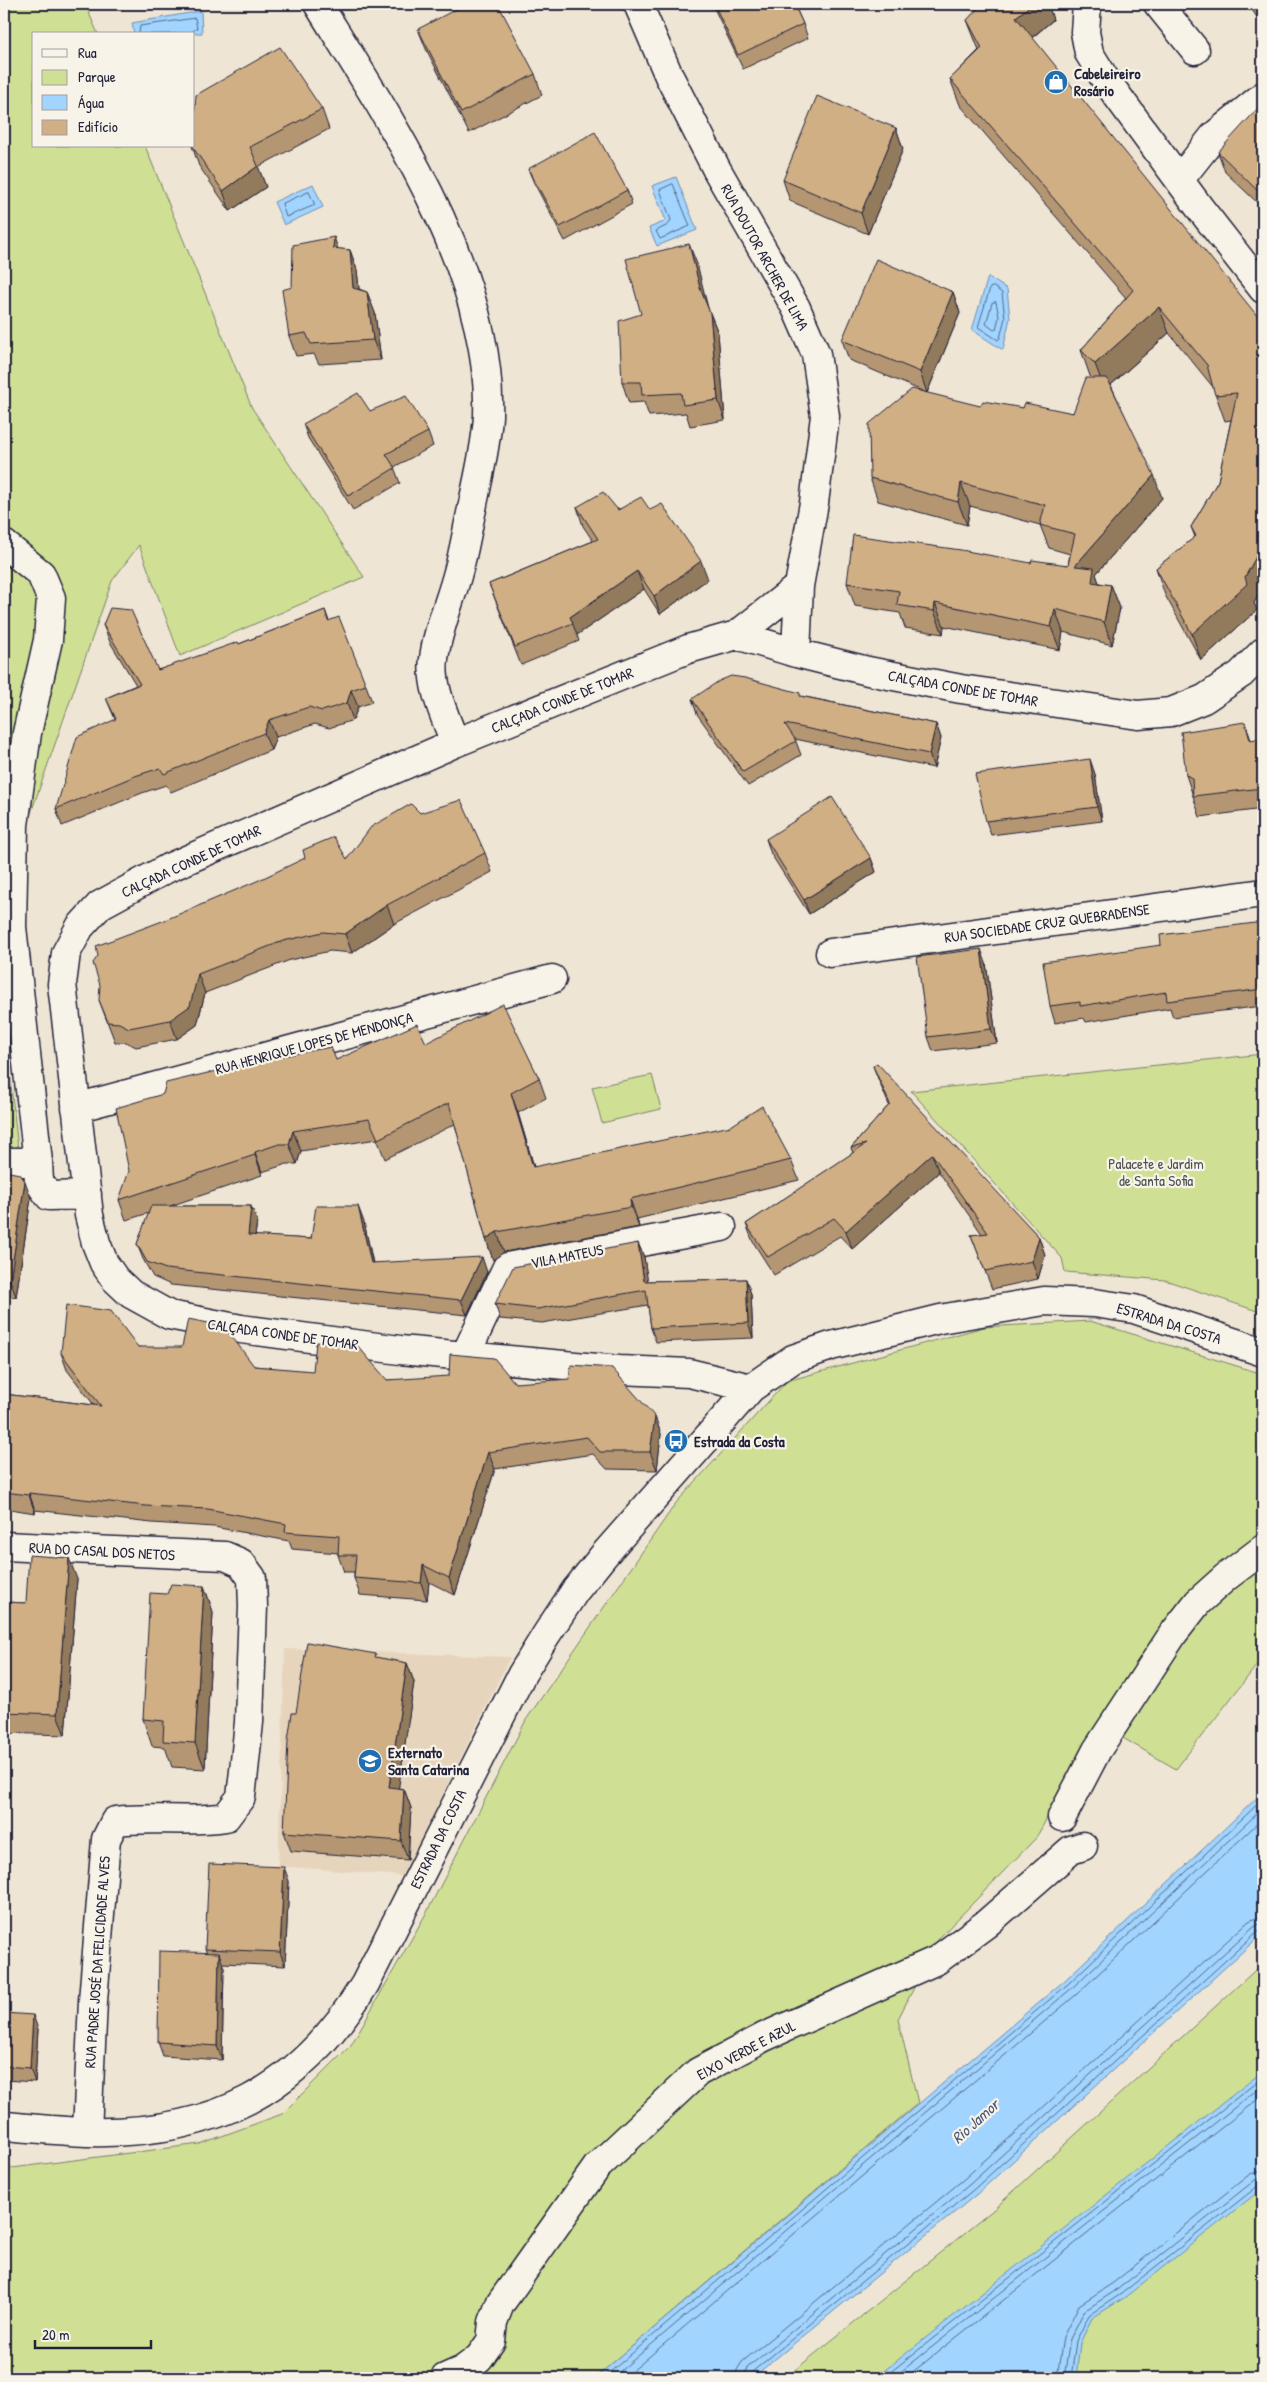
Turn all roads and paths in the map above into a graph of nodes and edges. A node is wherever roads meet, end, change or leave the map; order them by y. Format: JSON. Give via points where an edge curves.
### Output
{"nodes":[{"id":1,"x":318,"y":4,"type":"edge"},
{"id":2,"x":638,"y":4,"type":"edge"},
{"id":3,"x":1087,"y":4,"type":"edge"},
{"id":4,"x":1158,"y":4,"type":"edge"},
{"id":5,"x":1195,"y":50,"type":"dead end"},
{"id":6,"x":1263,"y":96,"type":"edge"},
{"id":7,"x":1180,"y":179,"type":"junction"},
{"id":8,"x":1263,"y":289,"type":"edge"},
{"id":9,"x":4,"y":544,"type":"edge"},
{"id":10,"x":799,"y":586,"type":"junction"},
{"id":11,"x":737,"y":635,"type":"junction"},
{"id":12,"x":1263,"y":652,"type":"edge"},
{"id":13,"x":796,"y":653,"type":"junction"},
{"id":14,"x":456,"y":743,"type":"junction"},
{"id":15,"x":1263,"y":893,"type":"edge"},
{"id":16,"x":830,"y":954,"type":"dead end"},
{"id":17,"x":552,"y":979,"type":"dead end"},
{"id":18,"x":76,"y":1108,"type":"junction"},
{"id":19,"x":4,"y":1162,"type":"edge"},
{"id":20,"x":38,"y":1162,"type":"junction"},
{"id":21,"x":87,"y":1195,"type":"junction"},
{"id":22,"x":722,"y":1226,"type":"dead end"},
{"id":23,"x":1263,"y":1352,"type":"edge"},
{"id":24,"x":465,"y":1356,"type":"junction"},
{"id":25,"x":751,"y":1388,"type":"junction"},
{"id":26,"x":4,"y":1546,"type":"edge"},
{"id":27,"x":1263,"y":1549,"type":"edge"},
{"id":28,"x":201,"y":1555,"type":"joint"},
{"id":29,"x":1062,"y":1817,"type":"dead end"},
{"id":30,"x":1083,"y":1846,"type":"dead end"},
{"id":31,"x":4,"y":2126,"type":"edge"},
{"id":32,"x":87,"y":2132,"type":"junction"},
{"id":33,"x":444,"y":2378,"type":"edge"}],
"edges":[{"from":1,"to":14,"type":"street","via":[[413,163],[445,231],[472,296],[485,359],[488,416],[482,464],[434,660],[435,684]]},
{"from":2,"to":10,"type":"street","name":"RUA DOUTOR ARCHER DE LIMA","via":[[717,170],[796,308],[816,354],[824,416],[814,503]]},
{"from":3,"to":7,"type":"street","via":[[1085,32],[1089,53],[1138,126]]},
{"from":4,"to":5,"type":"street"},
{"from":6,"to":7,"type":"street","via":[[1214,136]]},
{"from":7,"to":8,"type":"street"},
{"from":9,"to":20,"type":"street","via":[[41,574],[51,598],[48,640],[27,734],[14,825],[12,928]]},
{"from":10,"to":11,"type":"street"},
{"from":10,"to":13,"type":"street","name":"RUA DOUTOR ARCHER DE LIMA"},
{"from":11,"to":13,"type":"street","name":"CALÇADA CONDE DE TOMAR"},
{"from":11,"to":14,"type":"street","name":"CALÇADA CONDE DE TOMAR","via":[[688,649]]},
{"from":12,"to":13,"type":"street","name":"CALÇADA CONDE DE TOMAR","via":[[1241,674],[1204,699],[1171,712],[1138,715],[961,689]]},
{"from":14,"to":18,"type":"street","name":"CALÇADA CONDE DE TOMAR","via":[[168,868],[100,904],[80,927],[66,953],[62,984]]},
{"from":15,"to":16,"type":"street","name":"RUA SOCIEDADE CRUZ QUEBRADENSE"},
{"from":17,"to":18,"type":"street","name":"RUA HENRIQUE LOPES DE MENDONÇA"},
{"from":18,"to":21,"type":"street","name":"CALÇADA CONDE DE TOMAR"},
{"from":19,"to":20,"type":"street"},
{"from":20,"to":21,"type":"street","via":[[38,1182],[49,1196]]},
{"from":21,"to":24,"type":"street","name":"CALÇADA CONDE DE TOMAR","via":[[96,1243],[104,1263],[131,1294],[169,1315],[241,1329]]},
{"from":22,"to":24,"type":"street","name":"VILA MATEUS","via":[[507,1268]]},
{"from":23,"to":25,"type":"street","name":"ESTRADA DA COSTA","via":[[1134,1310],[1094,1302],[1044,1301],[940,1319],[831,1346],[793,1359]]},
{"from":24,"to":25,"type":"street","name":"CALÇADA CONDE DE TOMAR","via":[[610,1370],[689,1373]]},
{"from":25,"to":32,"type":"street","name":"ESTRADA DA COSTA","via":[[604,1555],[546,1635],[496,1724],[365,1984],[329,2036],[271,2087],[222,2112],[171,2126]]},
{"from":26,"to":28,"type":"street","name":"RUA DO CASAL DOS NETOS"},
{"from":27,"to":29,"type":"street","via":[[1198,1602],[1173,1634],[1097,1750]]},
{"from":28,"to":32,"type":"street","name":"RUA PADRE JOSÉ DA FELICIDADE ALVES","via":[[225,1556],[241,1563],[252,1578],[249,1722],[241,1797],[226,1817],[200,1821],[137,1818],[115,1821],[106,1839],[92,2001]]},
{"from":30,"to":33,"type":"street","name":"EIXO VERDE E AZUL","via":[[1071,1850],[986,1924],[937,1960],[764,2037],[698,2072],[596,2167],[500,2304],[493,2322],[491,2341],[479,2358]]},
{"from":31,"to":32,"type":"street","name":"ESTRADA DA COSTA"}]}
